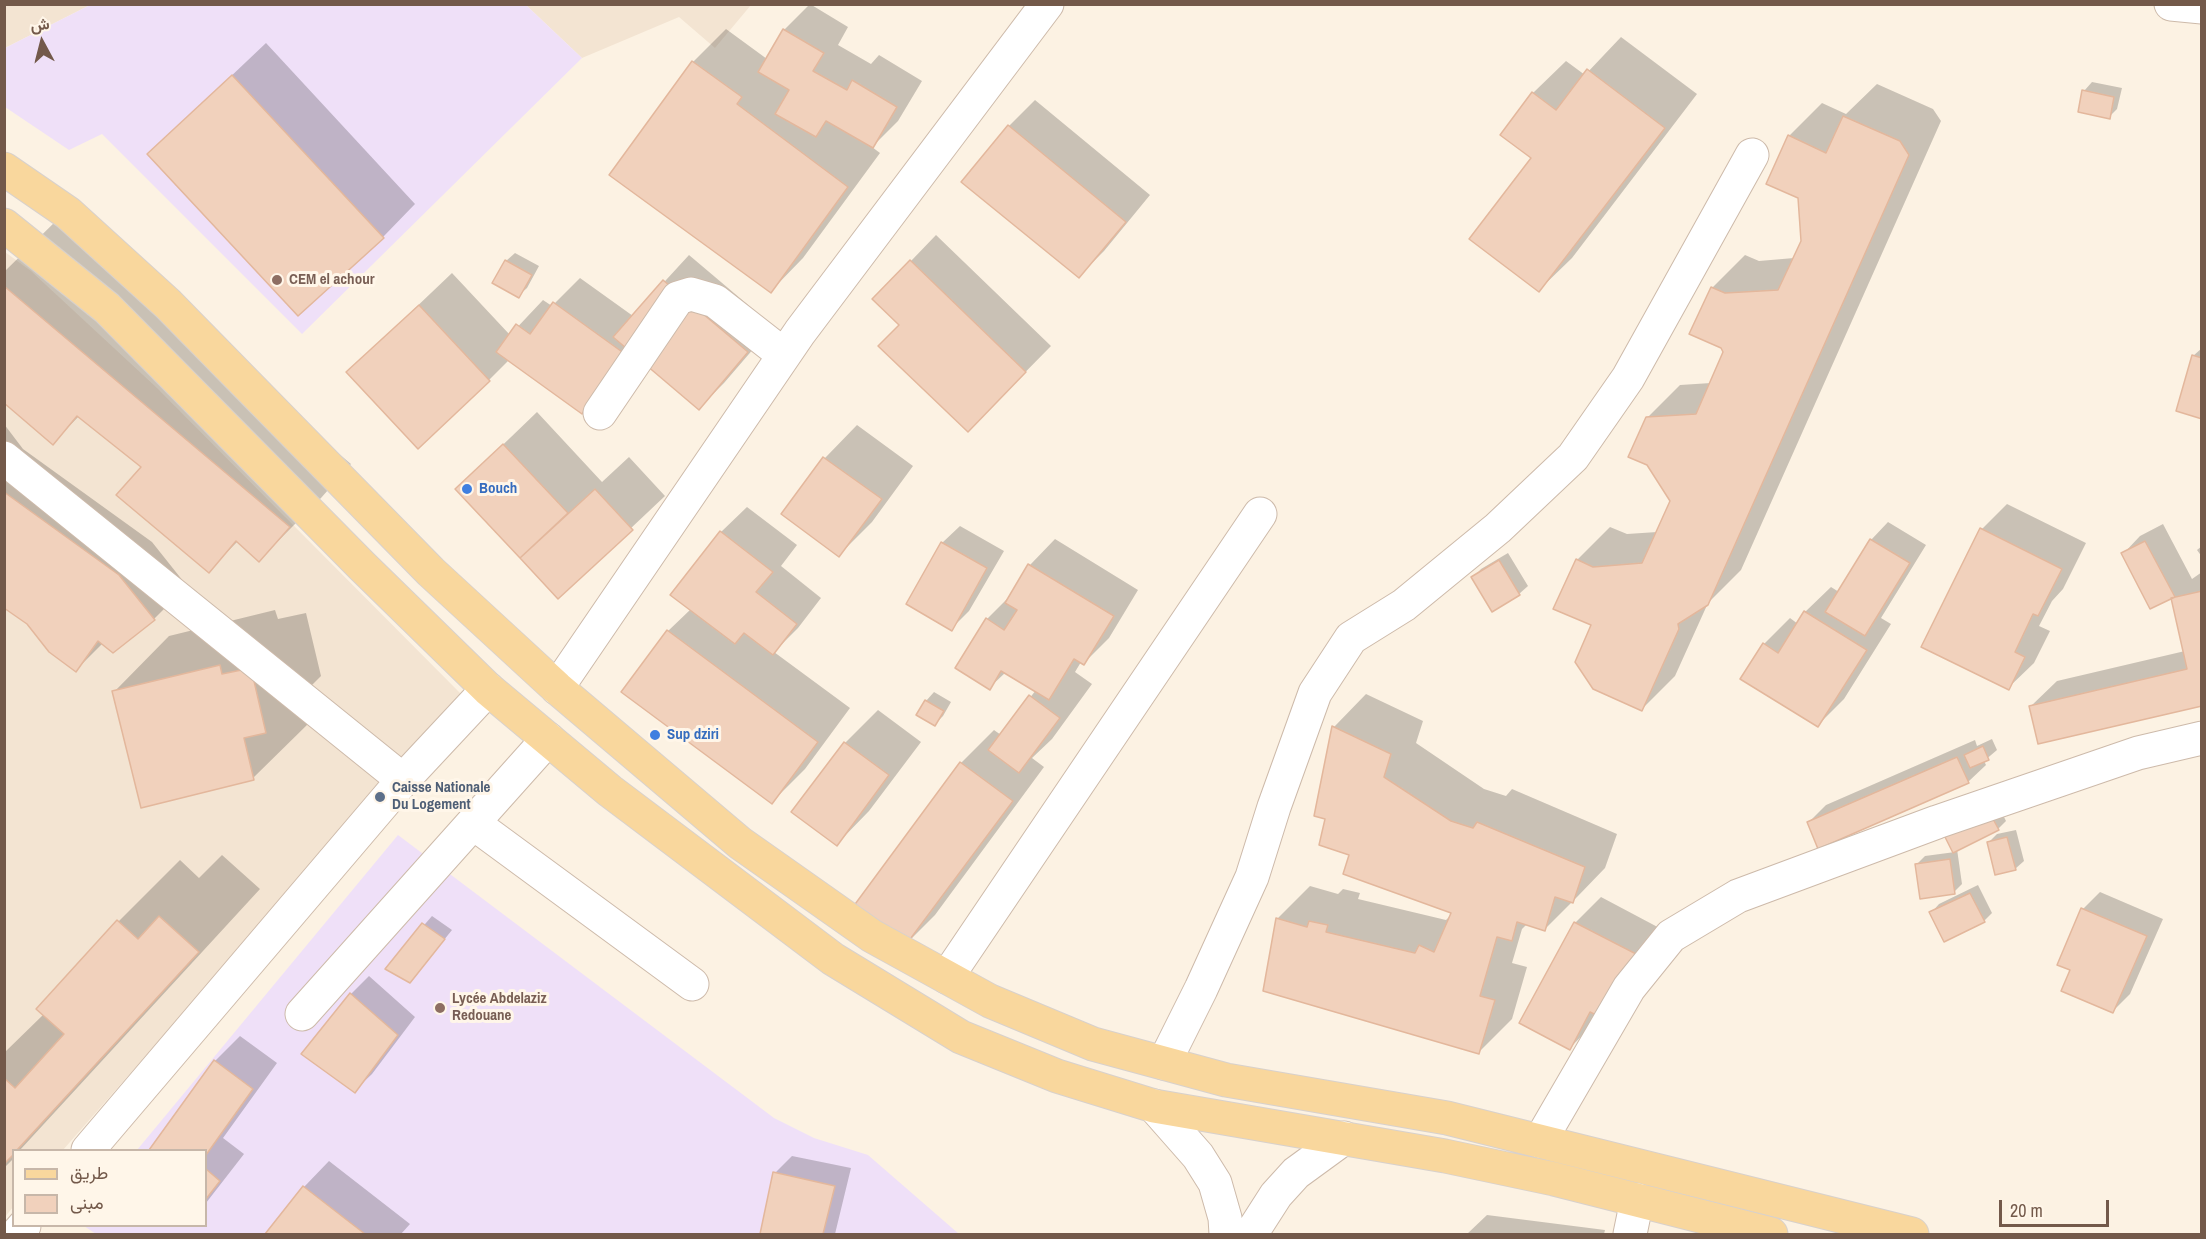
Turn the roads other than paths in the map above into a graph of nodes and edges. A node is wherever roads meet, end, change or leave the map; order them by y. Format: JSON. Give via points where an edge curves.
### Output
{"nodes":[{"id":1,"x":1047,"y":4,"type":"edge"},
{"id":2,"x":2171,"y":4,"type":"edge"},
{"id":3,"x":2202,"y":7,"type":"edge"},
{"id":4,"x":1752,"y":155,"type":"dead end"},
{"id":5,"x":4,"y":169,"type":"edge"},
{"id":6,"x":4,"y":225,"type":"edge"},
{"id":7,"x":784,"y":355,"type":"junction"},
{"id":8,"x":600,"y":413,"type":"dead end"},
{"id":9,"x":4,"y":458,"type":"edge"},
{"id":10,"x":1260,"y":514,"type":"dead end"},
{"id":11,"x":557,"y":688,"type":"junction"},
{"id":12,"x":488,"y":689,"type":"junction"},
{"id":13,"x":2202,"y":738,"type":"edge"},
{"id":14,"x":548,"y":739,"type":"junction"},
{"id":15,"x":403,"y":780,"type":"junction"},
{"id":16,"x":473,"y":823,"type":"junction"},
{"id":17,"x":947,"y":977,"type":"junction"},
{"id":18,"x":692,"y":984,"type":"dead end"},
{"id":19,"x":302,"y":1014,"type":"dead end"},
{"id":20,"x":1164,"y":1063,"type":"junction"},
{"id":21,"x":1154,"y":1106,"type":"junction"},
{"id":22,"x":1344,"y":1138,"type":"junction"},
{"id":23,"x":1540,"y":1141,"type":"junction"},
{"id":24,"x":89,"y":1149,"type":"edge"},
{"id":25,"x":1637,"y":1200,"type":"junction"},
{"id":26,"x":1226,"y":1234,"type":"edge"},
{"id":27,"x":1251,"y":1234,"type":"edge"},
{"id":28,"x":1630,"y":1234,"type":"edge"},
{"id":29,"x":1771,"y":1234,"type":"edge"},
{"id":30,"x":1912,"y":1234,"type":"edge"}],
"edges":[{"from":1,"to":7,"type":"street"},
{"from":2,"to":3,"type":"street"},
{"from":4,"to":20,"type":"street","via":[[1628,378],[1574,457],[1498,528],[1404,605],[1351,638],[1315,693],[1252,877]]},
{"from":5,"to":11,"type":"main road","via":[[68,213],[168,304],[431,572]]},
{"from":6,"to":12,"type":"main road","via":[[108,308]]},
{"from":7,"to":8,"type":"street","via":[[715,301],[691,294],[678,298]]},
{"from":7,"to":11,"type":"street"},
{"from":9,"to":15,"type":"street"},
{"from":10,"to":17,"type":"street"},
{"from":11,"to":17,"type":"main road","via":[[740,843],[872,936]]},
{"from":12,"to":14,"type":"main road"},
{"from":12,"to":15,"type":"street"},
{"from":13,"to":23,"type":"street","via":[[2139,753],[1937,822],[1738,897],[1671,936],[1629,988]]},
{"from":14,"to":16,"type":"street"},
{"from":14,"to":21,"type":"main road","via":[[833,958],[961,1037],[1057,1076]]},
{"from":15,"to":24,"type":"street"},
{"from":16,"to":18,"type":"street"},
{"from":16,"to":19,"type":"street"},
{"from":17,"to":20,"type":"main road","via":[[990,1001],[1093,1044]]},
{"from":20,"to":23,"type":"main road","via":[[1226,1080],[1447,1118]]},
{"from":21,"to":22,"type":"main road"},
{"from":21,"to":26,"type":"street","via":[[1198,1156],[1215,1183]]},
{"from":22,"to":25,"type":"main road","via":[[1554,1179]]},
{"from":22,"to":27,"type":"street","via":[[1296,1173],[1276,1195]]},
{"from":23,"to":30,"type":"main road"},
{"from":25,"to":28,"type":"street"},
{"from":25,"to":29,"type":"main road"}]}
